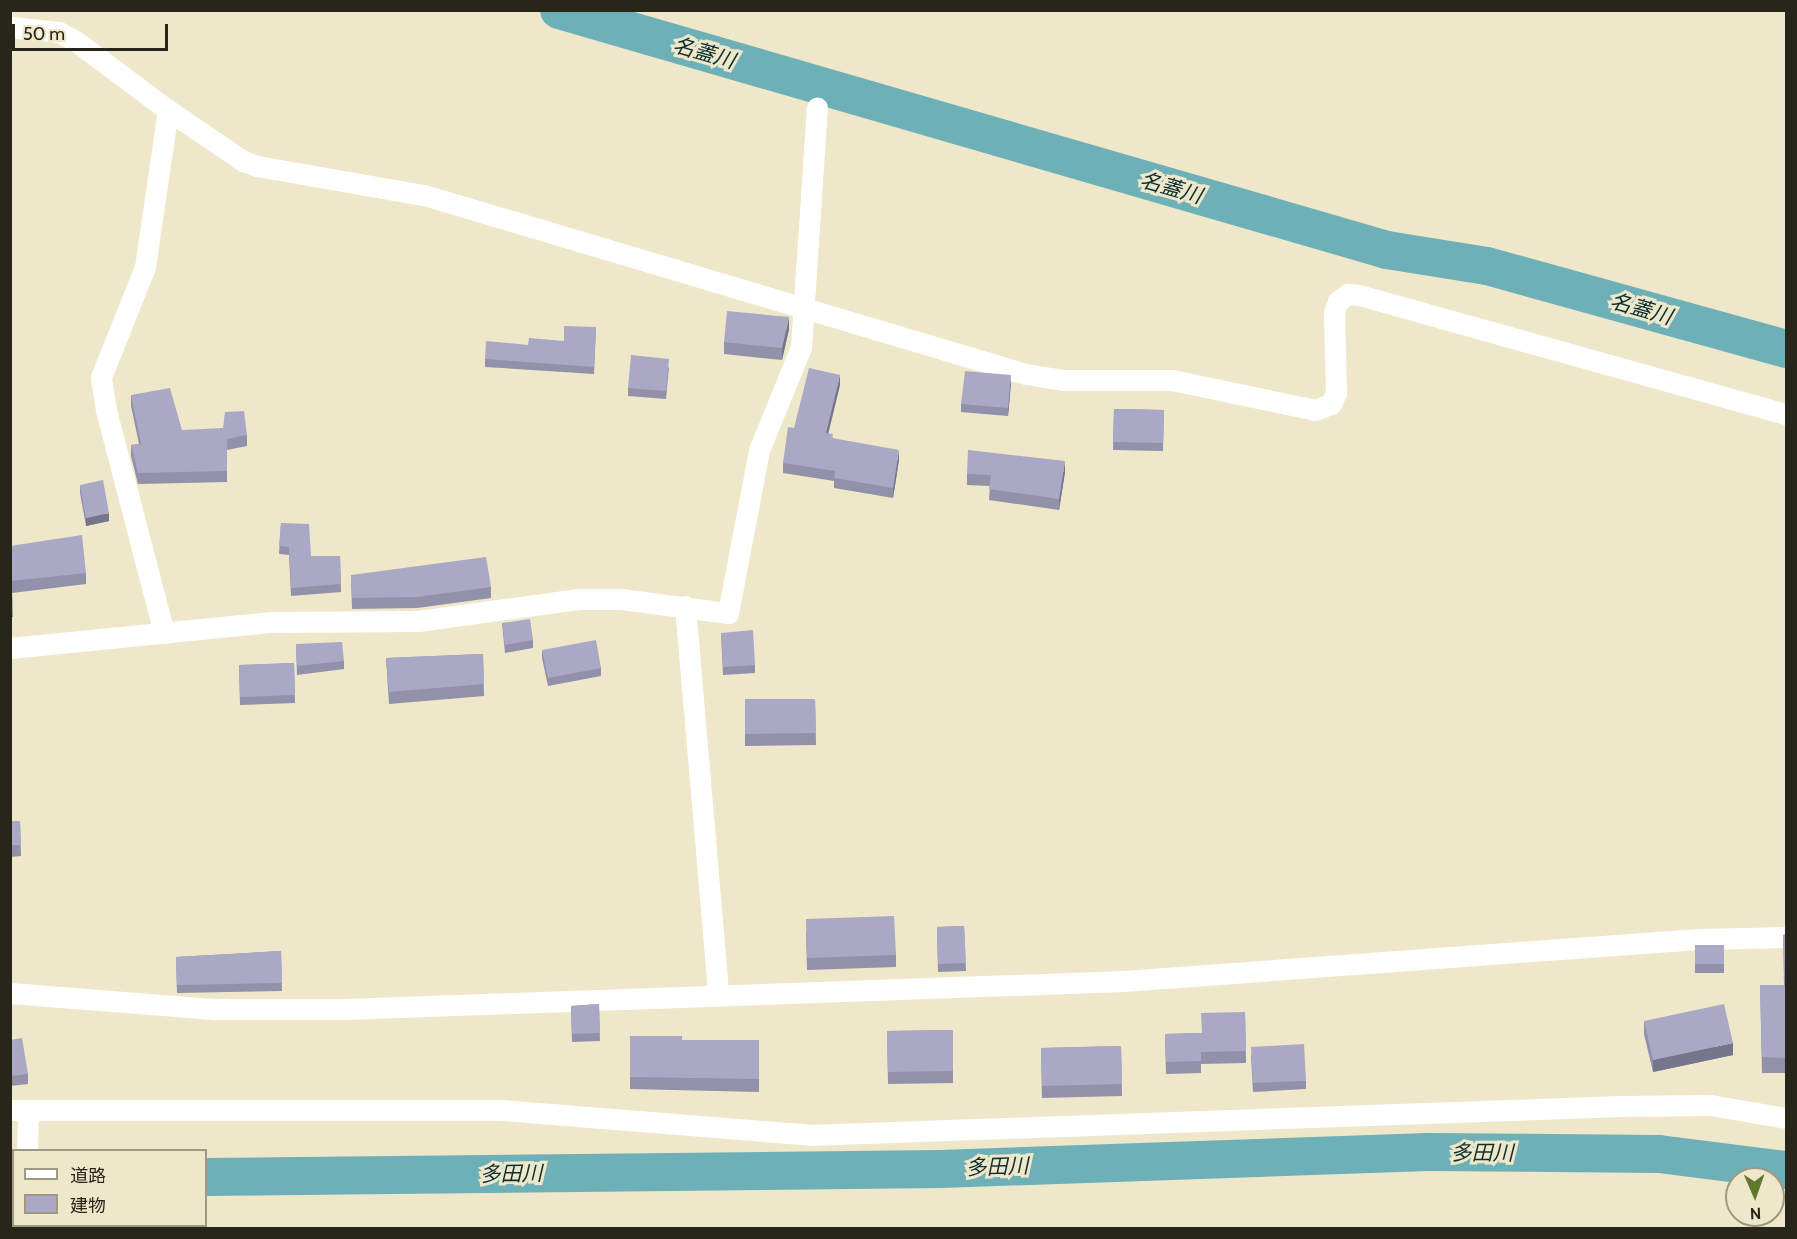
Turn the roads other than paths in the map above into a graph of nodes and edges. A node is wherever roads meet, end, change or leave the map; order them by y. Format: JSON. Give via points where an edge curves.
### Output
{"nodes":[{"id":1,"x":10,"y":27,"type":"edge"},
{"id":2,"x":817,"y":108,"type":"dead end"},
{"id":3,"x":168,"y":110,"type":"junction"},
{"id":4,"x":801,"y":308,"type":"junction"},
{"id":5,"x":1786,"y":414,"type":"edge"},
{"id":6,"x":685,"y":606,"type":"junction"},
{"id":7,"x":164,"y":633,"type":"junction"},
{"id":8,"x":10,"y":648,"type":"edge"},
{"id":9,"x":1786,"y":937,"type":"edge"},
{"id":10,"x":10,"y":993,"type":"edge"},
{"id":11,"x":718,"y":993,"type":"junction"},
{"id":12,"x":22,"y":1113,"type":"edge"},
{"id":13,"x":1786,"y":1118,"type":"edge"},
{"id":14,"x":27,"y":1149,"type":"edge"}],
"edges":[{"from":1,"to":3,"type":"street","via":[[59,32]]},
{"from":2,"to":4,"type":"street"},
{"from":3,"to":4,"type":"street","via":[[243,161],[257,166],[424,195]]},
{"from":3,"to":7,"type":"street","via":[[145,267],[101,377],[106,410]]},
{"from":4,"to":5,"type":"street","via":[[1026,374],[1063,380],[1172,380],[1315,411],[1331,404],[1336,393],[1334,312],[1338,301],[1348,294],[1359,295]]},
{"from":4,"to":6,"type":"street","via":[[801,347],[759,450],[728,613]]},
{"from":6,"to":7,"type":"street","via":[[579,599],[418,621],[272,622]]},
{"from":6,"to":11,"type":"street"},
{"from":7,"to":8,"type":"street"},
{"from":9,"to":11,"type":"street","via":[[1697,939],[1124,981]]},
{"from":10,"to":11,"type":"street","via":[[215,1009],[345,1009]]},
{"from":12,"to":13,"type":"street","via":[[502,1110],[810,1135],[1621,1106],[1710,1105]]},
{"from":12,"to":14,"type":"street"}]}
